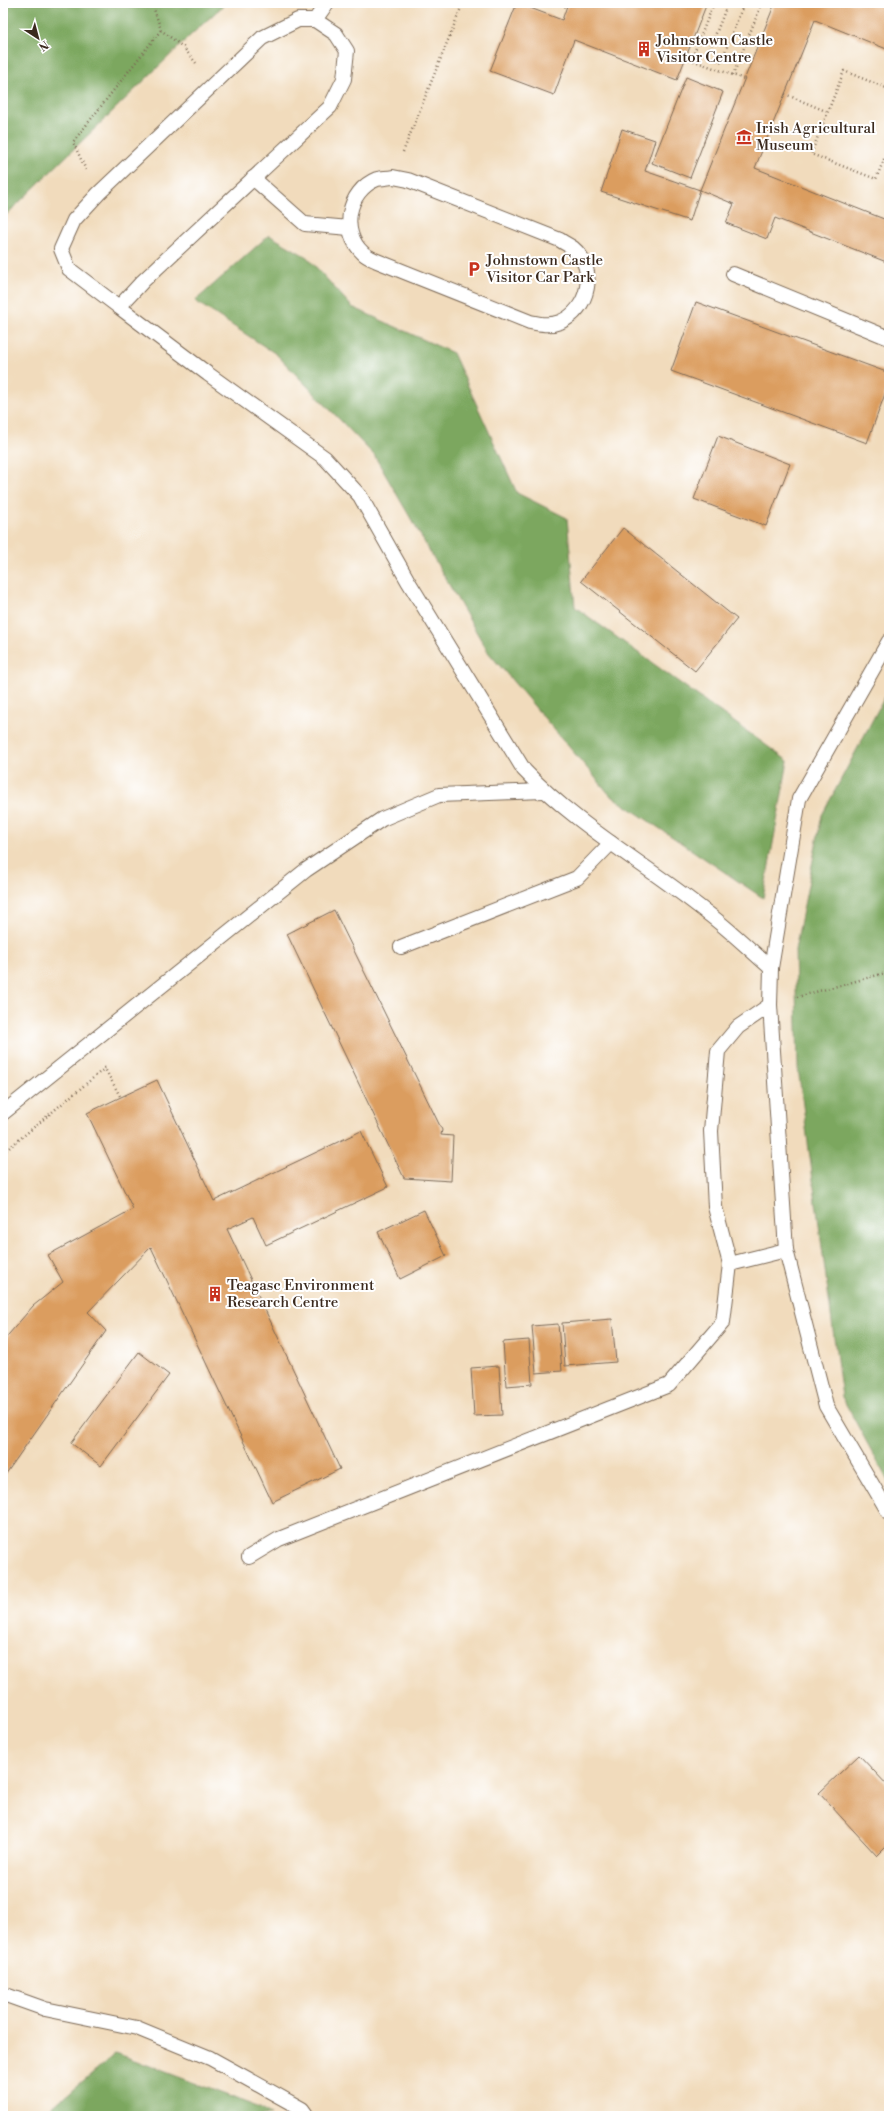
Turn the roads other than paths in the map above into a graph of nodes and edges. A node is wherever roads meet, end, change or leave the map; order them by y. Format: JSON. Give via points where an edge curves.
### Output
{"nodes":[{"id":1,"x":327,"y":3,"type":"edge"},
{"id":2,"x":315,"y":20,"type":"junction"},
{"id":3,"x":253,"y":178,"type":"junction"},
{"id":4,"x":349,"y":228,"type":"junction"},
{"id":5,"x":733,"y":274,"type":"dead end"},
{"id":6,"x":119,"y":307,"type":"junction"},
{"id":7,"x":889,"y":338,"type":"edge"},
{"id":8,"x":889,"y":641,"type":"edge"},
{"id":9,"x":544,"y":791,"type":"junction"},
{"id":10,"x":611,"y":843,"type":"junction"},
{"id":11,"x":401,"y":947,"type":"dead end"},
{"id":12,"x":770,"y":968,"type":"junction"},
{"id":13,"x":770,"y":1005,"type":"junction"},
{"id":14,"x":3,"y":1113,"type":"edge"},
{"id":15,"x":786,"y":1250,"type":"junction"},
{"id":16,"x":730,"y":1264,"type":"junction"},
{"id":17,"x":889,"y":1513,"type":"edge"},
{"id":18,"x":249,"y":1557,"type":"dead end"},
{"id":19,"x":3,"y":1994,"type":"edge"},
{"id":20,"x":307,"y":2116,"type":"edge"}],
"edges":[{"from":1,"to":2,"type":"lane"},
{"from":2,"to":3,"type":"lane","via":[[336,34],[348,51],[344,79],[330,107]]},
{"from":2,"to":6,"type":"lane","via":[[298,20],[262,38],[99,193],[74,220],[61,249],[69,269]]},
{"from":3,"to":4,"type":"lane","via":[[306,224]]},
{"from":3,"to":6,"type":"lane","via":[[142,281]]},
{"from":4,"to":4,"type":"lane","via":[[354,242],[364,254],[377,261],[530,322],[544,325],[559,322],[572,315],[582,303],[588,289],[588,274],[583,260],[573,248],[560,240],[408,180],[393,177],[378,179],[365,187],[355,198],[349,212]]},
{"from":5,"to":7,"type":"lane"},
{"from":6,"to":9,"type":"lane","via":[[325,458],[360,496],[408,581],[524,770]]},
{"from":8,"to":12,"type":"lane","via":[[799,799]]},
{"from":9,"to":10,"type":"lane"},
{"from":9,"to":14,"type":"lane","via":[[439,795],[382,819],[306,870]]},
{"from":10,"to":11,"type":"lane","via":[[577,878]]},
{"from":10,"to":12,"type":"lane","via":[[706,912]]},
{"from":12,"to":13,"type":"lane"},
{"from":13,"to":15,"type":"lane"},
{"from":13,"to":16,"type":"lane","via":[[738,1027],[718,1051],[711,1130],[715,1208]]},
{"from":15,"to":16,"type":"lane"},
{"from":15,"to":17,"type":"lane","via":[[826,1406]]},
{"from":16,"to":18,"type":"lane","via":[[723,1322],[669,1385],[279,1540]]},
{"from":19,"to":20,"type":"lane","via":[[45,2008],[137,2028],[210,2058],[302,2109]]}]}
